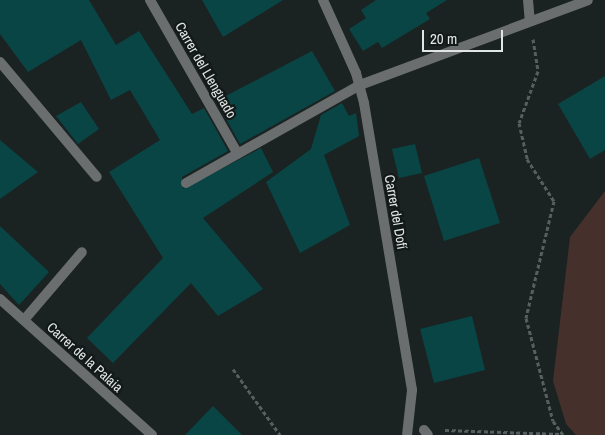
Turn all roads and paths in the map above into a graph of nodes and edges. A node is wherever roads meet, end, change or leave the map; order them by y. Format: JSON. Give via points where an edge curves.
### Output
{"nodes":[{"id":1,"x":150,"y":0,"type":"edge"},
{"id":2,"x":323,"y":0,"type":"edge"},
{"id":3,"x":528,"y":0,"type":"edge"},
{"id":4,"x":588,"y":0,"type":"edge"},
{"id":5,"x":530,"y":21,"type":"junction"},
{"id":6,"x":0,"y":62,"type":"edge"},
{"id":7,"x":360,"y":85,"type":"junction"},
{"id":8,"x":238,"y":154,"type":"junction"},
{"id":9,"x":97,"y":177,"type":"dead end"},
{"id":10,"x":186,"y":183,"type":"dead end"},
{"id":11,"x":82,"y":252,"type":"dead end"},
{"id":12,"x":0,"y":299,"type":"edge"},
{"id":13,"x":24,"y":320,"type":"junction"},
{"id":14,"x":233,"y":369,"type":"dead end"},
{"id":15,"x":426,"y":432,"type":"edge"},
{"id":16,"x":152,"y":435,"type":"edge"},
{"id":17,"x":280,"y":435,"type":"edge"},
{"id":18,"x":407,"y":435,"type":"edge"},
{"id":19,"x":563,"y":435,"type":"edge"}],
"edges":[{"from":1,"to":8,"type":"street","name":"Carrer del Llenguado"},
{"from":2,"to":7,"type":"street","name":"Carrer del Dofí"},
{"from":3,"to":5,"type":"street"},
{"from":4,"to":5,"type":"street"},
{"from":5,"to":7,"type":"street"},
{"from":5,"to":19,"type":"path","via":[[538,71],[520,124],[527,159],[554,201],[526,318],[553,421]]},
{"from":6,"to":9,"type":"street"},
{"from":7,"to":8,"type":"street"},
{"from":7,"to":18,"type":"street","name":"Carrer del Dofí","via":[[412,390]]},
{"from":8,"to":10,"type":"street"},
{"from":11,"to":13,"type":"street"},
{"from":12,"to":13,"type":"street","name":"Carrer de la Palaia"},
{"from":13,"to":16,"type":"street","name":"Carrer de la Palaia"},
{"from":14,"to":17,"type":"path"},
{"from":15,"to":19,"type":"path"}]}
